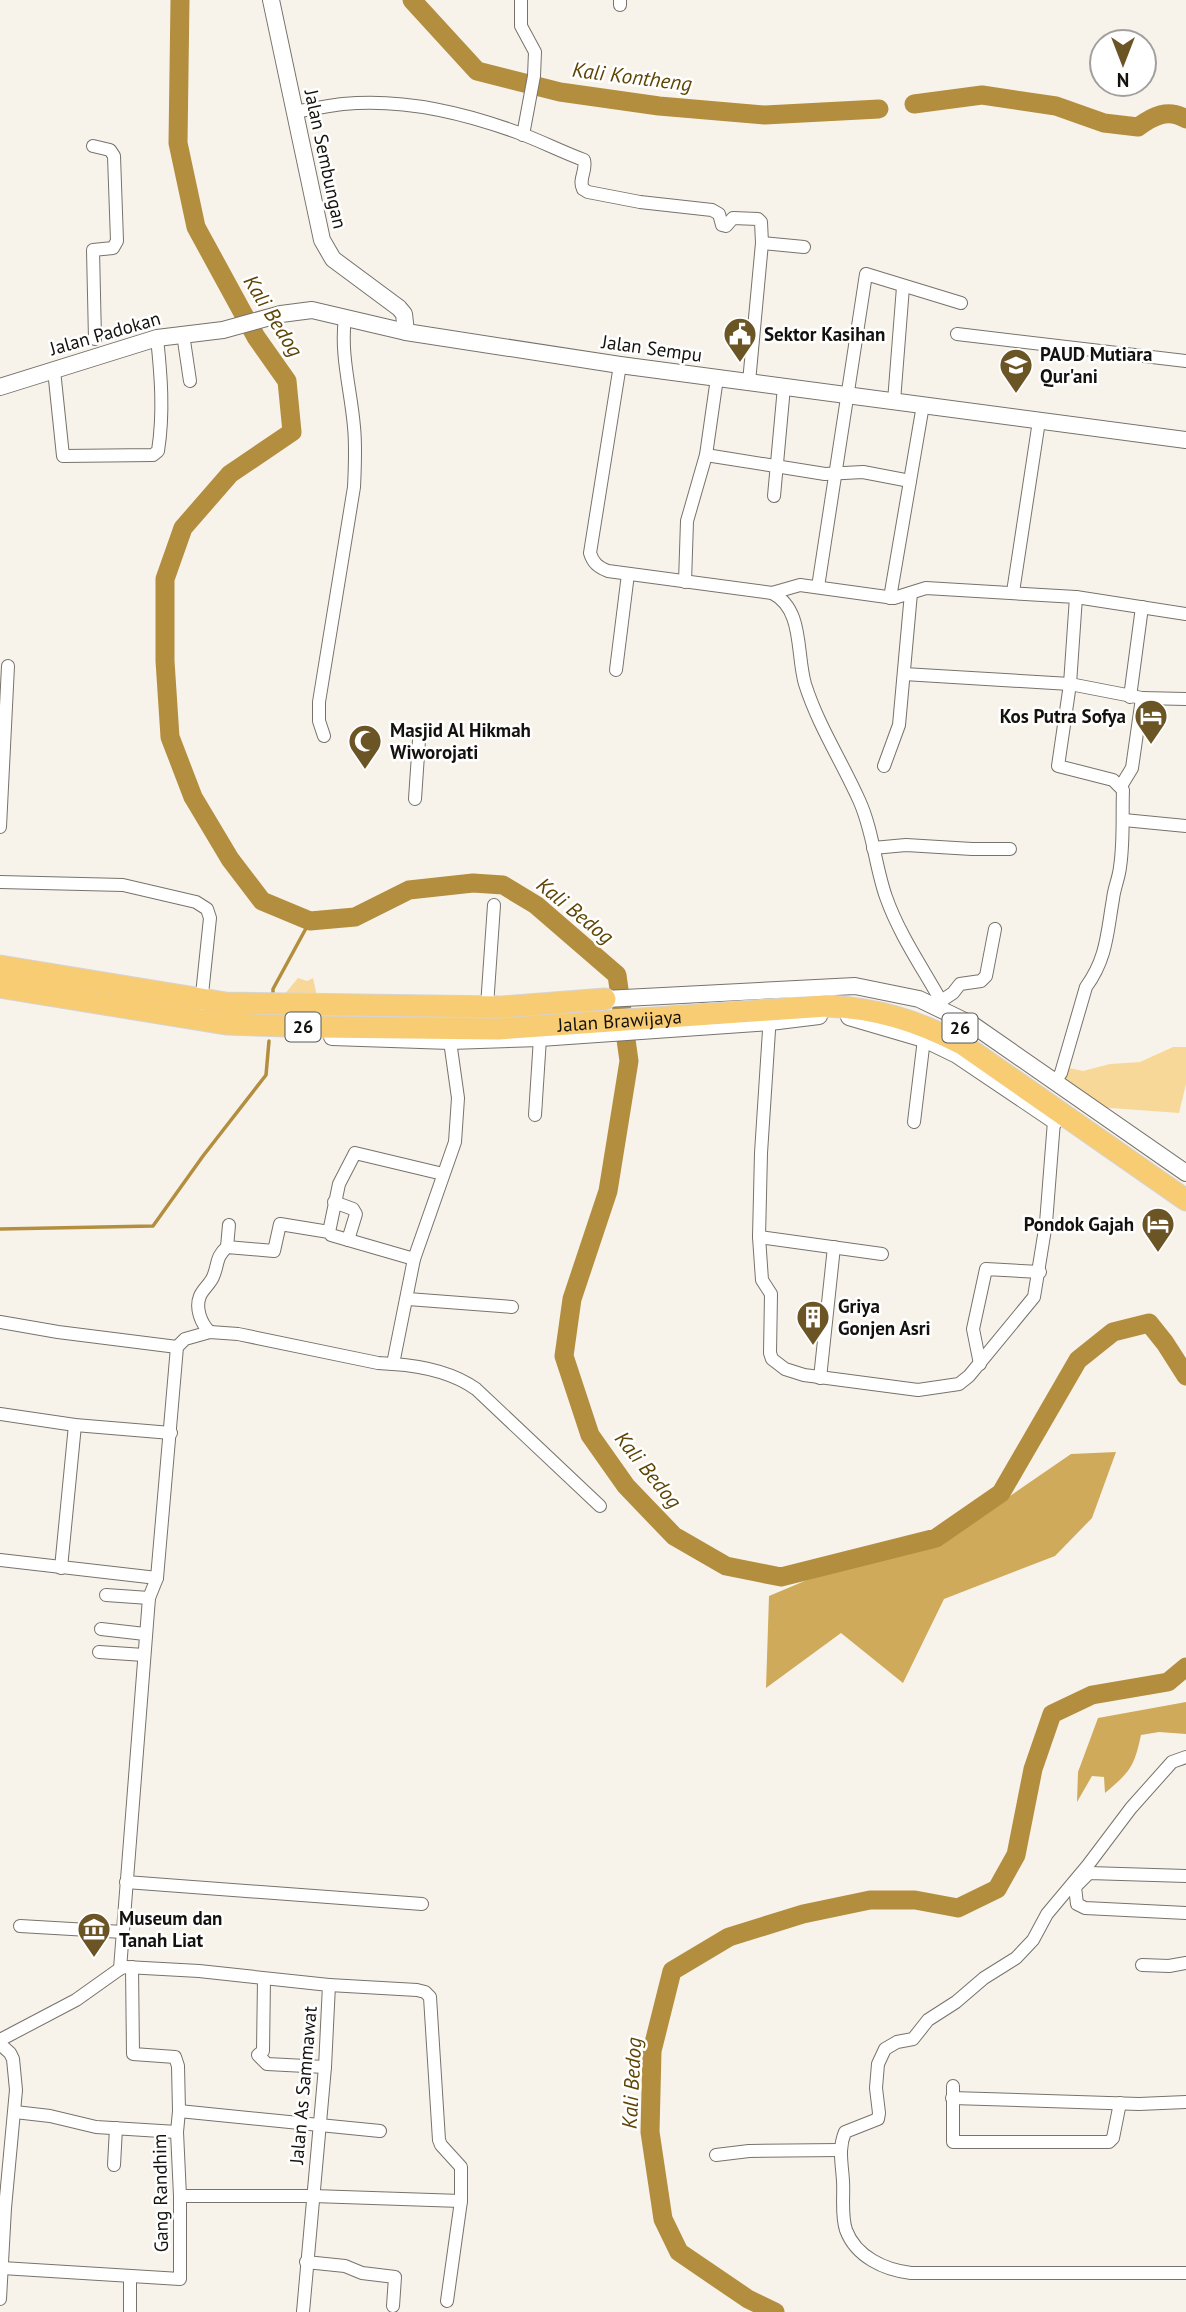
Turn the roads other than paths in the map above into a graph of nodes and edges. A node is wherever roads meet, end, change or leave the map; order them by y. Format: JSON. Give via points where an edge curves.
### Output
{"nodes":[{"id":1,"x":271,"y":0,"type":"edge"},
{"id":2,"x":521,"y":0,"type":"edge"},
{"id":3,"x":295,"y":112,"type":"junction"},
{"id":4,"x":523,"y":135,"type":"junction"},
{"id":5,"x":93,"y":146,"type":"dead end"},
{"id":6,"x":762,"y":243,"type":"junction"},
{"id":7,"x":804,"y":247,"type":"dead end"},
{"id":8,"x":902,"y":287,"type":"junction"},
{"id":9,"x":961,"y":303,"type":"dead end"},
{"id":10,"x":281,"y":314,"type":"joint"},
{"id":11,"x":345,"y":318,"type":"junction"},
{"id":12,"x":406,"y":332,"type":"junction"},
{"id":13,"x":183,"y":334,"type":"junction"},
{"id":14,"x":957,"y":334,"type":"dead end"},
{"id":15,"x":157,"y":338,"type":"junction"},
{"id":16,"x":97,"y":349,"type":"junction"},
{"id":17,"x":1186,"y":361,"type":"edge"},
{"id":18,"x":620,"y":365,"type":"junction"},
{"id":19,"x":54,"y":370,"type":"junction"},
{"id":20,"x":717,"y":378,"type":"junction"},
{"id":21,"x":190,"y":381,"type":"dead end"},
{"id":22,"x":749,"y":382,"type":"junction"},
{"id":23,"x":0,"y":387,"type":"edge"},
{"id":24,"x":784,"y":387,"type":"junction"},
{"id":25,"x":848,"y":396,"type":"junction"},
{"id":26,"x":894,"y":401,"type":"junction"},
{"id":27,"x":923,"y":405,"type":"junction"},
{"id":28,"x":1039,"y":421,"type":"junction"},
{"id":29,"x":1186,"y":440,"type":"edge"},
{"id":30,"x":706,"y":455,"type":"junction"},
{"id":31,"x":776,"y":467,"type":"junction"},
{"id":32,"x":836,"y":474,"type":"junction"},
{"id":33,"x":910,"y":481,"type":"junction"},
{"id":34,"x":774,"y":496,"type":"dead end"},
{"id":35,"x":628,"y":574,"type":"junction"},
{"id":36,"x":685,"y":582,"type":"junction"},
{"id":37,"x":818,"y":587,"type":"junction"},
{"id":38,"x":1013,"y":592,"type":"junction"},
{"id":39,"x":772,"y":593,"type":"junction"},
{"id":40,"x":911,"y":593,"type":"junction"},
{"id":41,"x":1076,"y":597,"type":"junction"},
{"id":42,"x":890,"y":598,"type":"junction"},
{"id":43,"x":1142,"y":607,"type":"junction"},
{"id":44,"x":1186,"y":614,"type":"edge"},
{"id":45,"x":8,"y":666,"type":"dead end"},
{"id":46,"x":615,"y":670,"type":"dead end"},
{"id":47,"x":904,"y":674,"type":"junction"},
{"id":48,"x":1070,"y":684,"type":"junction"},
{"id":49,"x":1136,"y":698,"type":"junction"},
{"id":50,"x":1186,"y":699,"type":"edge"},
{"id":51,"x":324,"y":736,"type":"dead end"},
{"id":52,"x":419,"y":740,"type":"dead end"},
{"id":53,"x":884,"y":766,"type":"dead end"},
{"id":54,"x":2,"y":767,"type":"edge"},
{"id":55,"x":1121,"y":786,"type":"junction"},
{"id":56,"x":415,"y":799,"type":"dead end"},
{"id":57,"x":1124,"y":820,"type":"junction"},
{"id":58,"x":1186,"y":826,"type":"edge"},
{"id":59,"x":0,"y":827,"type":"edge"},
{"id":60,"x":873,"y":848,"type":"junction"},
{"id":61,"x":1010,"y":849,"type":"dead end"},
{"id":62,"x":0,"y":882,"type":"edge"},
{"id":63,"x":494,"y":905,"type":"dead end"},
{"id":64,"x":995,"y":929,"type":"dead end"},
{"id":65,"x":0,"y":966,"type":"edge"},
{"id":66,"x":0,"y":974,"type":"edge"},
{"id":67,"x":0,"y":987,"type":"edge"},
{"id":68,"x":0,"y":994,"type":"edge"},
{"id":69,"x":201,"y":1003,"type":"junction"},
{"id":70,"x":941,"y":1005,"type":"junction"},
{"id":71,"x":486,"y":1006,"type":"junction"},
{"id":72,"x":693,"y":1010,"type":"junction"},
{"id":73,"x":607,"y":1016,"type":"junction"},
{"id":74,"x":770,"y":1016,"type":"junction"},
{"id":75,"x":313,"y":1020,"type":"junction"},
{"id":76,"x":540,"y":1038,"type":"junction"},
{"id":77,"x":924,"y":1039,"type":"junction"},
{"id":78,"x":450,"y":1041,"type":"junction"},
{"id":79,"x":1055,"y":1082,"type":"junction"},
{"id":80,"x":535,"y":1115,"type":"dead end"},
{"id":81,"x":1054,"y":1121,"type":"junction"},
{"id":82,"x":914,"y":1122,"type":"dead end"},
{"id":83,"x":1186,"y":1173,"type":"edge"},
{"id":84,"x":443,"y":1174,"type":"junction"},
{"id":85,"x":1186,"y":1185,"type":"edge"},
{"id":86,"x":1186,"y":1200,"type":"edge"},
{"id":87,"x":334,"y":1202,"type":"junction"},
{"id":88,"x":1186,"y":1212,"type":"edge"},
{"id":89,"x":229,"y":1225,"type":"dead end"},
{"id":90,"x":329,"y":1232,"type":"junction"},
{"id":91,"x":759,"y":1237,"type":"junction"},
{"id":92,"x":348,"y":1240,"type":"junction"},
{"id":93,"x":227,"y":1247,"type":"junction"},
{"id":94,"x":834,"y":1247,"type":"junction"},
{"id":95,"x":881,"y":1254,"type":"dead end"},
{"id":96,"x":414,"y":1259,"type":"junction"},
{"id":97,"x":1040,"y":1272,"type":"junction"},
{"id":98,"x":408,"y":1299,"type":"junction"},
{"id":99,"x":512,"y":1307,"type":"dead end"},
{"id":100,"x":0,"y":1322,"type":"edge"},
{"id":101,"x":210,"y":1332,"type":"junction"},
{"id":102,"x":177,"y":1347,"type":"junction"},
{"id":103,"x":393,"y":1364,"type":"junction"},
{"id":104,"x":980,"y":1364,"type":"junction"},
{"id":105,"x":820,"y":1378,"type":"junction"},
{"id":106,"x":0,"y":1414,"type":"edge"},
{"id":107,"x":75,"y":1425,"type":"junction"},
{"id":108,"x":171,"y":1433,"type":"junction"},
{"id":109,"x":600,"y":1506,"type":"dead end"},
{"id":110,"x":0,"y":1560,"type":"edge"},
{"id":111,"x":61,"y":1567,"type":"junction"},
{"id":112,"x":157,"y":1578,"type":"junction"},
{"id":113,"x":106,"y":1595,"type":"dead end"},
{"id":114,"x":149,"y":1598,"type":"junction"},
{"id":115,"x":101,"y":1629,"type":"dead end"},
{"id":116,"x":142,"y":1634,"type":"junction"},
{"id":117,"x":100,"y":1652,"type":"dead end"},
{"id":118,"x":140,"y":1655,"type":"junction"},
{"id":119,"x":1186,"y":1757,"type":"edge"},
{"id":120,"x":1186,"y":1876,"type":"edge"},
{"id":121,"x":126,"y":1882,"type":"junction"},
{"id":122,"x":422,"y":1904,"type":"dead end"},
{"id":123,"x":1186,"y":1913,"type":"edge"},
{"id":124,"x":20,"y":1926,"type":"dead end"},
{"id":125,"x":123,"y":1932,"type":"junction"},
{"id":126,"x":1186,"y":1963,"type":"edge"},
{"id":127,"x":1142,"y":1965,"type":"dead end"},
{"id":128,"x":126,"y":1968,"type":"junction"},
{"id":129,"x":264,"y":1979,"type":"junction"},
{"id":130,"x":329,"y":1985,"type":"junction"},
{"id":131,"x":3,"y":2046,"type":"edge"},
{"id":132,"x":325,"y":2067,"type":"junction"},
{"id":133,"x":1186,"y":2102,"type":"edge"},
{"id":134,"x":1120,"y":2103,"type":"junction"},
{"id":135,"x":179,"y":2111,"type":"junction"},
{"id":136,"x":15,"y":2112,"type":"junction"},
{"id":137,"x":320,"y":2124,"type":"junction"},
{"id":138,"x":116,"y":2128,"type":"junction"},
{"id":139,"x":380,"y":2131,"type":"dead end"},
{"id":140,"x":177,"y":2132,"type":"junction"},
{"id":141,"x":841,"y":2150,"type":"junction"},
{"id":142,"x":716,"y":2155,"type":"dead end"},
{"id":143,"x":114,"y":2165,"type":"dead end"},
{"id":144,"x":4,"y":2179,"type":"edge"},
{"id":145,"x":180,"y":2196,"type":"junction"},
{"id":146,"x":313,"y":2196,"type":"junction"},
{"id":147,"x":461,"y":2201,"type":"junction"},
{"id":148,"x":306,"y":2262,"type":"junction"},
{"id":149,"x":2,"y":2268,"type":"junction"},
{"id":150,"x":1186,"y":2273,"type":"edge"},
{"id":151,"x":130,"y":2276,"type":"junction"},
{"id":152,"x":0,"y":2297,"type":"edge"},
{"id":153,"x":446,"y":2301,"type":"dead end"},
{"id":154,"x":393,"y":2306,"type":"dead end"},
{"id":155,"x":130,"y":2312,"type":"edge"},
{"id":156,"x":303,"y":2312,"type":"edge"}],
"edges":[{"from":1,"to":3,"type":"street","name":"Jalan Sembungan"},
{"from":2,"to":4,"type":"street","via":[[522,26],[535,52]]},
{"from":3,"to":4,"type":"street","via":[[346,104],[415,106]]},
{"from":3,"to":12,"type":"street","name":"Jalan Sembungan","via":[[326,250],[399,307]]},
{"from":4,"to":6,"type":"street","via":[[584,160],[580,182],[588,192],[712,210],[726,226],[733,218],[758,219]]},
{"from":5,"to":16,"type":"street","via":[[110,150],[114,156],[117,241],[113,247],[93,250]]},
{"from":6,"to":7,"type":"street"},
{"from":6,"to":22,"type":"street"},
{"from":8,"to":9,"type":"street"},
{"from":8,"to":25,"type":"street","via":[[866,274]]},
{"from":8,"to":26,"type":"street"},
{"from":10,"to":11,"type":"street","name":"Jalan Sempu","via":[[312,310]]},
{"from":10,"to":13,"type":"street","name":"Jalan Padokan","via":[[223,330]]},
{"from":11,"to":12,"type":"street","name":"Jalan Sempu"},
{"from":11,"to":51,"type":"street","via":[[346,380],[356,456],[318,702]]},
{"from":12,"to":18,"type":"street","name":"Jalan Sempu"},
{"from":13,"to":15,"type":"street","name":"Jalan Padokan"},
{"from":13,"to":21,"type":"street"},
{"from":14,"to":17,"type":"street"},
{"from":15,"to":16,"type":"street","name":"Jalan Padokan"},
{"from":15,"to":19,"type":"street","via":[[162,398],[158,451],[153,455],[63,456]]},
{"from":16,"to":19,"type":"street","name":"Jalan Padokan"},
{"from":18,"to":20,"type":"street","name":"Jalan Sempu"},
{"from":18,"to":35,"type":"street","via":[[590,553],[599,568]]},
{"from":19,"to":23,"type":"street","name":"Jalan Padokan"},
{"from":20,"to":22,"type":"street","name":"Jalan Sempu"},
{"from":20,"to":30,"type":"street"},
{"from":22,"to":24,"type":"street","name":"Jalan Sempu"},
{"from":24,"to":25,"type":"street","name":"Jalan Sempu"},
{"from":24,"to":31,"type":"street"},
{"from":25,"to":26,"type":"street","name":"Jalan Sempu"},
{"from":25,"to":32,"type":"street"},
{"from":26,"to":27,"type":"street","name":"Jalan Sempu"},
{"from":27,"to":28,"type":"street","name":"Jalan Sempu"},
{"from":27,"to":33,"type":"street"},
{"from":28,"to":29,"type":"street","name":"Jalan Sempu"},
{"from":28,"to":38,"type":"street"},
{"from":30,"to":31,"type":"street"},
{"from":30,"to":36,"type":"street","via":[[687,520]]},
{"from":31,"to":32,"type":"street"},
{"from":31,"to":34,"type":"street"},
{"from":32,"to":33,"type":"street","via":[[863,472]]},
{"from":32,"to":37,"type":"street"},
{"from":33,"to":42,"type":"street"},
{"from":35,"to":36,"type":"street"},
{"from":35,"to":46,"type":"street"},
{"from":36,"to":39,"type":"street"},
{"from":37,"to":39,"type":"street","via":[[800,585]]},
{"from":37,"to":42,"type":"street"},
{"from":38,"to":40,"type":"street","via":[[926,587]]},
{"from":38,"to":41,"type":"street"},
{"from":39,"to":60,"type":"street","via":[[792,612],[805,683],[824,734],[860,801]]},
{"from":40,"to":42,"type":"street"},
{"from":40,"to":47,"type":"street"},
{"from":41,"to":43,"type":"street"},
{"from":41,"to":48,"type":"street"},
{"from":43,"to":44,"type":"street"},
{"from":43,"to":49,"type":"street"},
{"from":45,"to":54,"type":"street"},
{"from":47,"to":48,"type":"street"},
{"from":47,"to":53,"type":"street","via":[[900,725]]},
{"from":48,"to":49,"type":"street"},
{"from":48,"to":55,"type":"street","via":[[1058,766]]},
{"from":49,"to":50,"type":"street"},
{"from":49,"to":55,"type":"street","via":[[1132,768]]},
{"from":52,"to":56,"type":"street"},
{"from":54,"to":59,"type":"street"},
{"from":55,"to":57,"type":"street"},
{"from":57,"to":58,"type":"street"},
{"from":57,"to":79,"type":"street","via":[[1105,951],[1086,987]]},
{"from":60,"to":61,"type":"street"},
{"from":60,"to":70,"type":"street","via":[[895,919]]},
{"from":62,"to":69,"type":"street","via":[[123,885],[196,902],[207,909],[210,918]]},
{"from":63,"to":71,"type":"street"},
{"from":64,"to":70,"type":"street","via":[[986,976],[960,984]]},
{"from":65,"to":69,"type":"highway"},
{"from":66,"to":69,"type":"highway"},
{"from":67,"to":75,"type":"highway","name":"Jalan Brawijaya","number":"26","via":[[226,1024]]},
{"from":68,"to":75,"type":"street","via":[[226,1032]]},
{"from":69,"to":75,"type":"highway","name":"Jalan Brawijaya","number":"26","via":[[272,1008]]},
{"from":70,"to":72,"type":"street","via":[[855,986]]},
{"from":70,"to":79,"type":"street"},
{"from":71,"to":73,"type":"highway"},
{"from":71,"to":75,"type":"highway"},
{"from":72,"to":73,"type":"highway","name":"Jalan Brawijaya","number":"26"},
{"from":72,"to":74,"type":"highway","name":"Jalan Brawijaya","number":"26"},
{"from":72,"to":85,"type":"highway","name":"Jalan Brawijaya","number":"26","via":[[798,994],[860,993],[928,1012],[968,1033]]},
{"from":73,"to":75,"type":"highway","name":"Jalan Brawijaya","number":"26","via":[[498,1029]]},
{"from":73,"to":76,"type":"street"},
{"from":74,"to":77,"type":"street","via":[[854,1018]]},
{"from":74,"to":86,"type":"highway","name":"Jalan Brawijaya","number":"26","via":[[826,1006],[856,1007],[926,1026],[962,1044]]},
{"from":74,"to":91,"type":"street"},
{"from":75,"to":78,"type":"street"},
{"from":76,"to":78,"type":"street"},
{"from":76,"to":80,"type":"street"},
{"from":77,"to":81,"type":"street","via":[[957,1055]]},
{"from":77,"to":82,"type":"street"},
{"from":78,"to":84,"type":"street","via":[[458,1118]]},
{"from":79,"to":83,"type":"street"},
{"from":81,"to":88,"type":"street"},
{"from":81,"to":97,"type":"street"},
{"from":84,"to":87,"type":"street","via":[[355,1153]]},
{"from":84,"to":96,"type":"street"},
{"from":87,"to":90,"type":"street"},
{"from":87,"to":92,"type":"street","via":[[356,1214]]},
{"from":89,"to":93,"type":"street"},
{"from":90,"to":92,"type":"street"},
{"from":90,"to":93,"type":"street","via":[[281,1224],[274,1251]]},
{"from":91,"to":94,"type":"street"},
{"from":91,"to":105,"type":"street","via":[[762,1280],[771,1293],[772,1359],[785,1369]]},
{"from":92,"to":96,"type":"street"},
{"from":93,"to":101,"type":"street","via":[[200,1297],[199,1313]]},
{"from":94,"to":95,"type":"street"},
{"from":94,"to":105,"type":"street"},
{"from":96,"to":98,"type":"street"},
{"from":97,"to":104,"type":"street","via":[[1034,1297]]},
{"from":97,"to":104,"type":"street","via":[[986,1269],[973,1329]]},
{"from":98,"to":99,"type":"street"},
{"from":98,"to":103,"type":"street"},
{"from":100,"to":102,"type":"street"},
{"from":101,"to":102,"type":"street","via":[[186,1339]]},
{"from":101,"to":103,"type":"street"},
{"from":102,"to":108,"type":"street"},
{"from":103,"to":109,"type":"street","via":[[432,1370],[470,1385]]},
{"from":104,"to":105,"type":"street","via":[[959,1384],[918,1390]]},
{"from":106,"to":107,"type":"street"},
{"from":107,"to":108,"type":"street"},
{"from":107,"to":111,"type":"street"},
{"from":108,"to":112,"type":"street"},
{"from":110,"to":111,"type":"street"},
{"from":111,"to":112,"type":"street"},
{"from":112,"to":114,"type":"street"},
{"from":113,"to":114,"type":"street"},
{"from":114,"to":116,"type":"street"},
{"from":115,"to":116,"type":"street"},
{"from":116,"to":118,"type":"street"},
{"from":117,"to":118,"type":"street"},
{"from":118,"to":121,"type":"street"},
{"from":119,"to":141,"type":"street","via":[[1172,1762],[1131,1808],[1016,1958],[928,2020],[916,2036],[885,2049],[878,2064],[878,2119],[845,2132]]},
{"from":120,"to":123,"type":"street","via":[[1089,1873],[1075,1887],[1075,1895],[1077,1904],[1085,1908]]},
{"from":121,"to":122,"type":"street"},
{"from":121,"to":125,"type":"street"},
{"from":124,"to":125,"type":"street"},
{"from":125,"to":128,"type":"street"},
{"from":126,"to":127,"type":"street"},
{"from":128,"to":129,"type":"street","name":"Jalan As Sammawat"},
{"from":128,"to":131,"type":"street"},
{"from":128,"to":135,"type":"street","name":"Gang Randhim","via":[[133,2054],[175,2057]]},
{"from":129,"to":130,"type":"street","name":"Jalan As Sammawat"},
{"from":129,"to":132,"type":"street","via":[[260,2059],[267,2064]]},
{"from":130,"to":132,"type":"street","name":"Jalan As Sammawat"},
{"from":130,"to":147,"type":"street","via":[[417,1990],[430,1997],[439,2140],[461,2167]]},
{"from":131,"to":136,"type":"street","via":[[16,2073]]},
{"from":132,"to":137,"type":"street","name":"Jalan As Sammawat"},
{"from":133,"to":134,"type":"street"},
{"from":134,"to":134,"type":"street","via":[[1109,2142],[953,2142],[953,2092]]},
{"from":135,"to":137,"type":"street"},
{"from":135,"to":140,"type":"street","name":"Gang Randhim"},
{"from":136,"to":138,"type":"street"},
{"from":136,"to":144,"type":"street"},
{"from":137,"to":139,"type":"street"},
{"from":137,"to":146,"type":"street","name":"Jalan As Sammawat"},
{"from":138,"to":140,"type":"street"},
{"from":138,"to":143,"type":"street"},
{"from":140,"to":145,"type":"street","name":"Gang Randhim"},
{"from":141,"to":142,"type":"street"},
{"from":141,"to":150,"type":"street","via":[[846,2229],[870,2259],[891,2270]]},
{"from":144,"to":149,"type":"street"},
{"from":145,"to":146,"type":"street"},
{"from":145,"to":151,"type":"street","name":"Gang Randhim","via":[[180,2280]]},
{"from":146,"to":147,"type":"street"},
{"from":146,"to":148,"type":"street","name":"Jalan As Sammawat"},
{"from":147,"to":153,"type":"street"},
{"from":148,"to":154,"type":"street","via":[[396,2277]]},
{"from":148,"to":156,"type":"street","name":"Jalan As Sammawat"},
{"from":149,"to":151,"type":"street","name":"Gang Randhim"},
{"from":149,"to":152,"type":"street"},
{"from":151,"to":155,"type":"street"}]}
